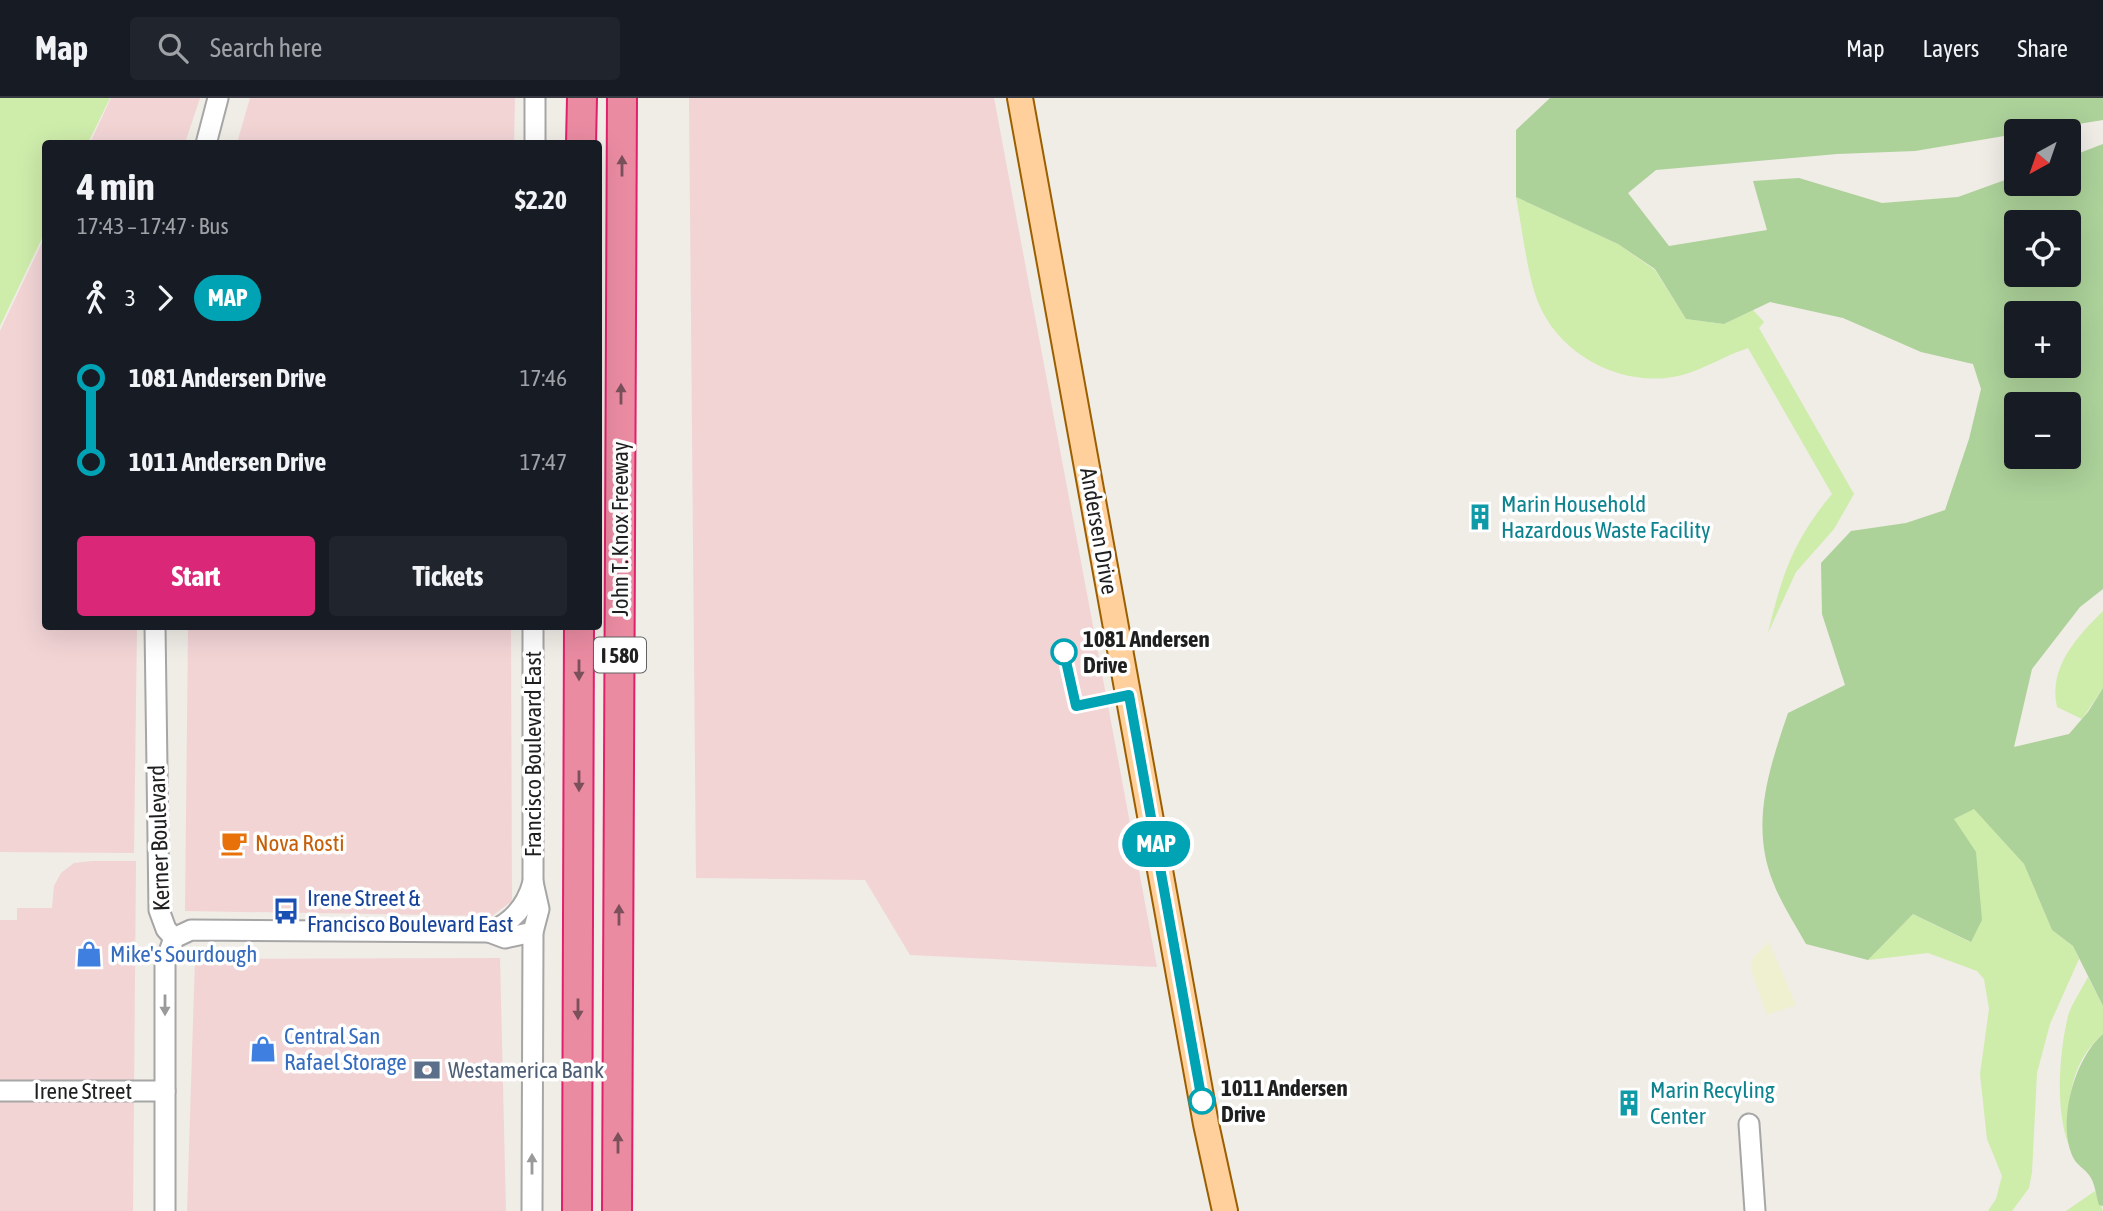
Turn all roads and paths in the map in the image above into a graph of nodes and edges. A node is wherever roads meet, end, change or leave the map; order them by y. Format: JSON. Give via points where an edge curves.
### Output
{"nodes":[{"id":1,"x":218,"y":98,"type":"edge"},
{"id":2,"x":535,"y":98,"type":"edge"},
{"id":3,"x":582,"y":98,"type":"edge"},
{"id":4,"x":622,"y":98,"type":"edge"},
{"id":5,"x":1020,"y":98,"type":"edge"},
{"id":6,"x":207,"y":140,"type":"edge"},
{"id":7,"x":535,"y":140,"type":"edge"},
{"id":8,"x":581,"y":140,"type":"edge"},
{"id":9,"x":155,"y":630,"type":"edge"},
{"id":10,"x":533,"y":630,"type":"edge"},
{"id":11,"x":579,"y":630,"type":"edge"},
{"id":12,"x":533,"y":881,"type":"junction"},
{"id":13,"x":489,"y":932,"type":"junction"},
{"id":14,"x":533,"y":932,"type":"junction"},
{"id":15,"x":174,"y":938,"type":"junction"},
{"id":16,"x":0,"y":1091,"type":"edge"},
{"id":17,"x":165,"y":1091,"type":"junction"},
{"id":18,"x":1749,"y":1124,"type":"dead end"},
{"id":19,"x":165,"y":1211,"type":"edge"},
{"id":20,"x":532,"y":1211,"type":"edge"},
{"id":21,"x":577,"y":1211,"type":"edge"},
{"id":22,"x":617,"y":1211,"type":"edge"},
{"id":23,"x":1225,"y":1211,"type":"edge"},
{"id":24,"x":1755,"y":1211,"type":"edge"}],
"edges":[{"from":1,"to":6,"type":"street"},
{"from":2,"to":7,"type":"street"},
{"from":3,"to":8,"type":"highway"},
{"from":22,"to":4,"type":"highway","name":"John T. Knox Freeway","number":"I 580","one_way":true},
{"from":5,"to":23,"type":"main road","name":"Andersen Drive"},
{"from":9,"to":15,"type":"street","name":"Kerner Boulevard","via":[[159,910]]},
{"from":10,"to":12,"type":"street","name":"Francisco Boulevard East"},
{"from":11,"to":21,"type":"highway","name":"John T. Knox Freeway","number":"I 580","one_way":true},
{"from":12,"to":13,"type":"street","name":"Francisco Boulevard East","via":[[516,914]]},
{"from":12,"to":14,"type":"street","name":"Francisco Boulevard East","via":[[539,909]]},
{"from":13,"to":14,"type":"street","via":[[505,937]]},
{"from":13,"to":15,"type":"street","via":[[191,930]]},
{"from":20,"to":14,"type":"street","name":"Francisco Boulevard East","one_way":true},
{"from":15,"to":17,"type":"street","name":"Kerner Boulevard","one_way":true,"via":[[165,963]]},
{"from":16,"to":17,"type":"street","name":"Irene Street"},
{"from":17,"to":19,"type":"street","name":"Kerner Boulevard"},
{"from":18,"to":24,"type":"street"}]}
